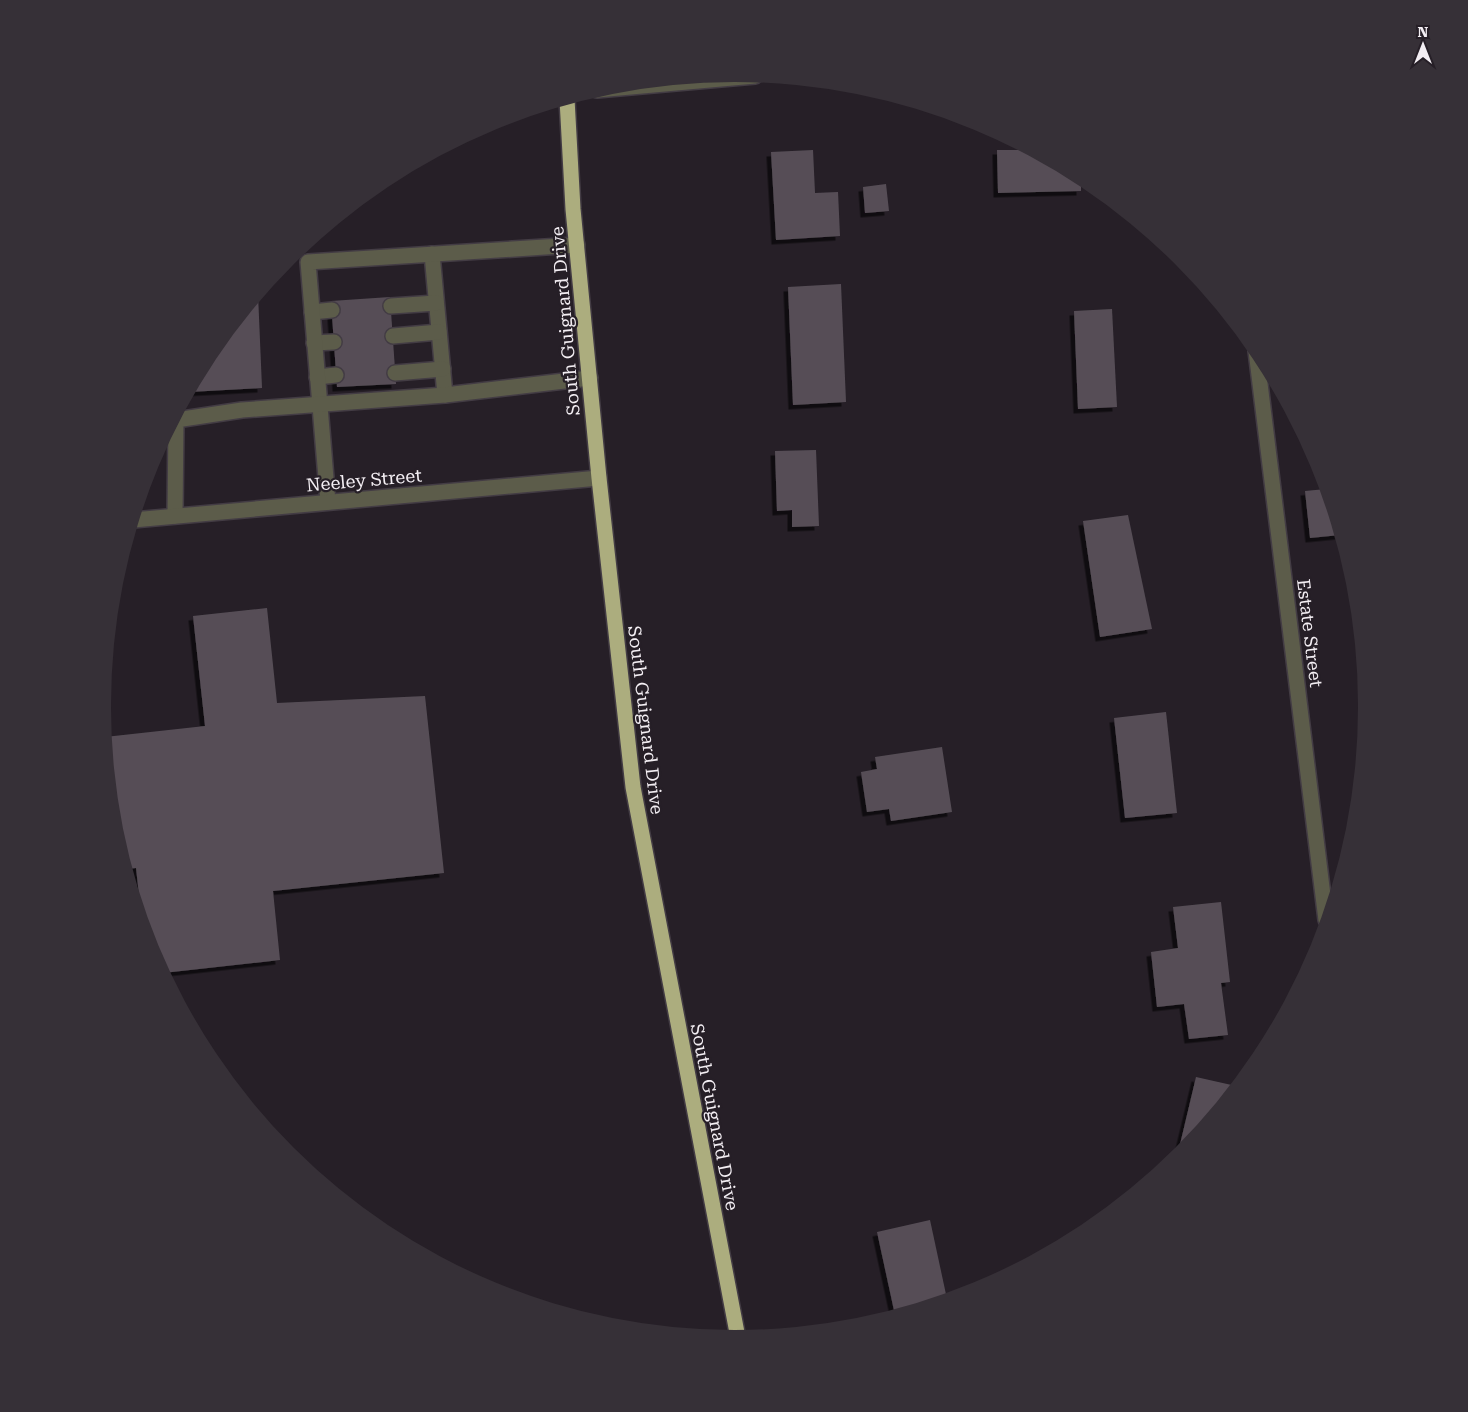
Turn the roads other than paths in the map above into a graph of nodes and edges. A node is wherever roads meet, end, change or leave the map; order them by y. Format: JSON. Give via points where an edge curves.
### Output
{"nodes":[{"id":1,"x":568,"y":105,"type":"edge"},
{"id":2,"x":577,"y":245,"type":"junction"},
{"id":3,"x":432,"y":254,"type":"junction"},
{"id":4,"x":436,"y":303,"type":"junction"},
{"id":5,"x":391,"y":306,"type":"dead end"},
{"id":6,"x":332,"y":310,"type":"dead end"},
{"id":7,"x":312,"y":312,"type":"junction"},
{"id":8,"x":439,"y":332,"type":"junction"},
{"id":9,"x":393,"y":336,"type":"dead end"},
{"id":10,"x":334,"y":342,"type":"dead end"},
{"id":11,"x":314,"y":343,"type":"junction"},
{"id":12,"x":443,"y":369,"type":"junction"},
{"id":13,"x":1258,"y":370,"type":"edge"},
{"id":14,"x":395,"y":373,"type":"dead end"},
{"id":15,"x":336,"y":375,"type":"dead end"},
{"id":16,"x":317,"y":377,"type":"junction"},
{"id":17,"x":590,"y":378,"type":"junction"},
{"id":18,"x":445,"y":395,"type":"junction"},
{"id":19,"x":319,"y":405,"type":"junction"},
{"id":20,"x":181,"y":419,"type":"edge"},
{"id":21,"x":176,"y":428,"type":"edge"},
{"id":22,"x":599,"y":478,"type":"junction"},
{"id":23,"x":328,"y":502,"type":"junction"},
{"id":24,"x":175,"y":516,"type":"junction"},
{"id":25,"x":140,"y":519,"type":"edge"},
{"id":26,"x":1324,"y":905,"type":"edge"},
{"id":27,"x":736,"y":1330,"type":"edge"}],
"edges":[{"from":1,"to":2,"type":"highway","name":"South Guignard Drive"},
{"from":2,"to":3,"type":"street"},
{"from":2,"to":17,"type":"highway","name":"South Guignard Drive"},
{"from":3,"to":4,"type":"street"},
{"from":3,"to":7,"type":"street","via":[[308,262]]},
{"from":4,"to":5,"type":"street"},
{"from":4,"to":8,"type":"street"},
{"from":6,"to":7,"type":"street"},
{"from":7,"to":11,"type":"street"},
{"from":8,"to":9,"type":"street"},
{"from":8,"to":12,"type":"street"},
{"from":10,"to":11,"type":"street"},
{"from":11,"to":16,"type":"street"},
{"from":12,"to":14,"type":"street"},
{"from":12,"to":18,"type":"street"},
{"from":13,"to":26,"type":"street","name":"Estate Street"},
{"from":15,"to":16,"type":"street"},
{"from":16,"to":19,"type":"street"},
{"from":17,"to":18,"type":"street"},
{"from":17,"to":22,"type":"highway","name":"South Guignard Drive"},
{"from":18,"to":19,"type":"street"},
{"from":19,"to":20,"type":"street","via":[[242,410]]},
{"from":19,"to":23,"type":"street"},
{"from":21,"to":24,"type":"street"},
{"from":22,"to":23,"type":"street","name":"Neeley Street"},
{"from":22,"to":27,"type":"highway","name":"South Guignard Drive","via":[[633,787]]},
{"from":23,"to":24,"type":"street","name":"Neeley Street"},
{"from":24,"to":25,"type":"street","name":"Neeley Street"}]}
